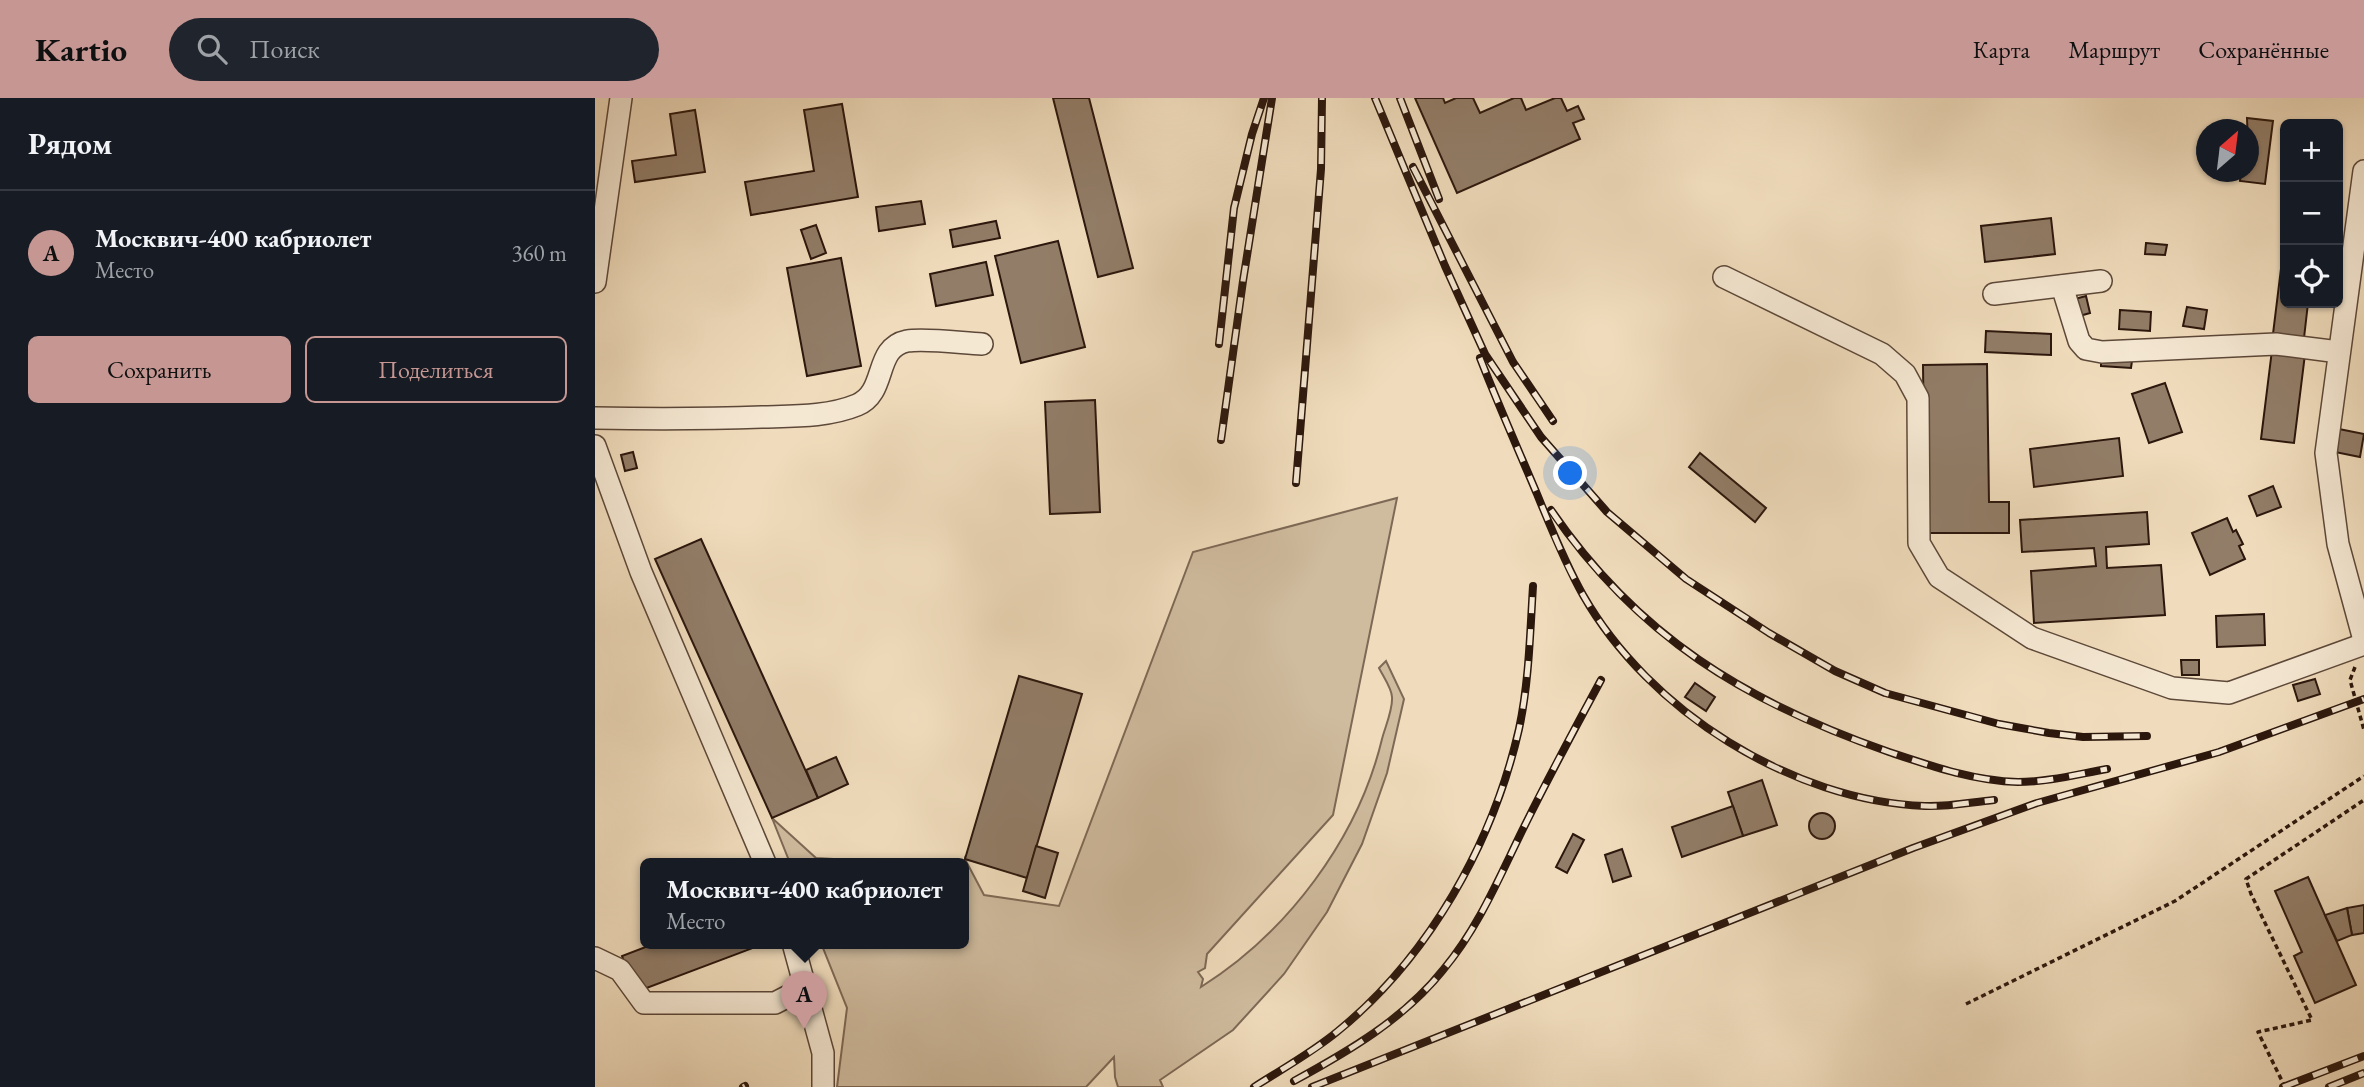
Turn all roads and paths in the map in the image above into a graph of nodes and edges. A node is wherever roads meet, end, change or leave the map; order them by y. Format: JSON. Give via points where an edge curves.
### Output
{"nodes":[{"id":1,"x":621,"y":98,"type":"edge"},
{"id":2,"x":2364,"y":171,"type":"edge"},
{"id":3,"x":1724,"y":277,"type":"dead end"},
{"id":4,"x":2101,"y":281,"type":"dead end"},
{"id":5,"x":595,"y":282,"type":"edge"},
{"id":6,"x":2062,"y":286,"type":"junction"},
{"id":7,"x":1994,"y":293,"type":"dead end"},
{"id":8,"x":982,"y":344,"type":"dead end"},
{"id":9,"x":2339,"y":352,"type":"junction"},
{"id":10,"x":595,"y":418,"type":"edge"},
{"id":11,"x":595,"y":446,"type":"edge"},
{"id":12,"x":2362,"y":647,"type":"edge"},
{"id":13,"x":2364,"y":730,"type":"edge"},
{"id":14,"x":2364,"y":776,"type":"edge"},
{"id":15,"x":2364,"y":800,"type":"edge"},
{"id":16,"x":763,"y":858,"type":"edge"},
{"id":17,"x":795,"y":949,"type":"edge"},
{"id":18,"x":595,"y":958,"type":"edge"},
{"id":19,"x":806,"y":987,"type":"junction"},
{"id":20,"x":1966,"y":1004,"type":"dead end"},
{"id":21,"x":823,"y":1087,"type":"edge"},
{"id":22,"x":2285,"y":1087,"type":"edge"}],
"edges":[{"from":1,"to":5,"type":"street"},
{"from":2,"to":9,"type":"street"},
{"from":3,"to":12,"type":"street","via":[[1882,354],[1905,374],[1918,398],[1919,542],[1939,577],[2032,638],[2172,688],[2229,693]]},
{"from":4,"to":6,"type":"street"},
{"from":6,"to":7,"type":"street"},
{"from":6,"to":9,"type":"street","via":[[2079,341],[2102,352],[2276,344]]},
{"from":8,"to":10,"type":"street","via":[[909,341],[893,346],[865,400],[812,415]]},
{"from":9,"to":12,"type":"street","via":[[2326,453],[2338,544]]},
{"from":11,"to":16,"type":"street","via":[[641,572]]},
{"from":12,"to":13,"type":"path","via":[[2350,680]]},
{"from":14,"to":20,"type":"path","via":[[2175,901]]},
{"from":15,"to":22,"type":"path","via":[[2246,879],[2312,1020],[2258,1032]]},
{"from":17,"to":19,"type":"street"},
{"from":18,"to":19,"type":"street","via":[[620,970],[643,1003],[775,1003]]},
{"from":19,"to":21,"type":"street","via":[[823,1053]]}]}
